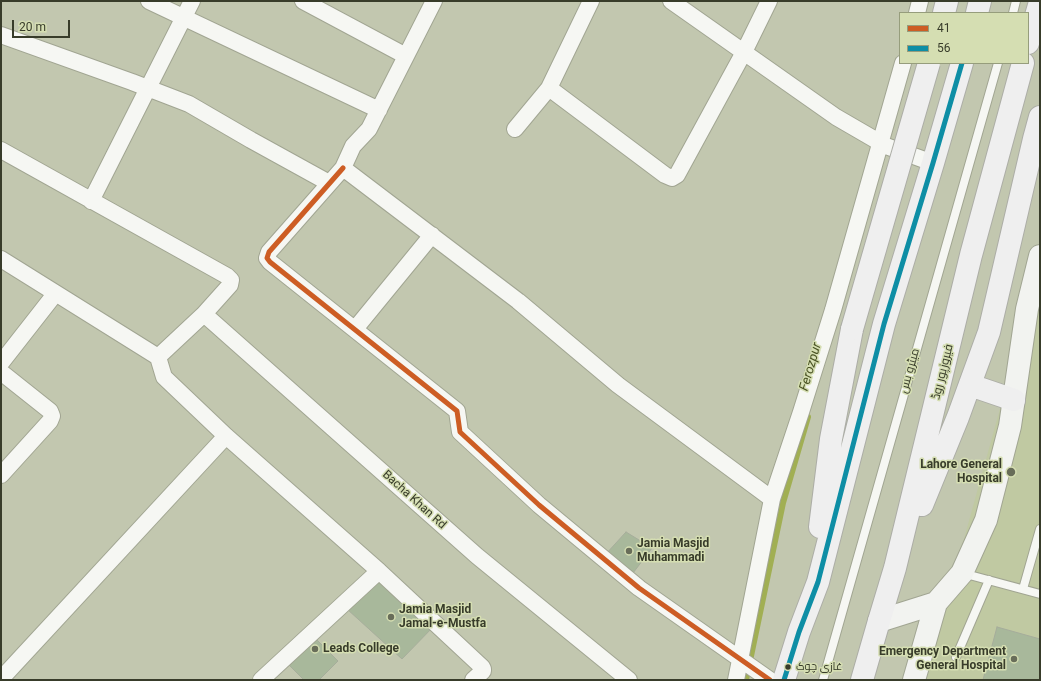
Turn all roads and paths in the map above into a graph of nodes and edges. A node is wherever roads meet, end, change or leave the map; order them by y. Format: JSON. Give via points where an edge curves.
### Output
{"nodes":[{"id":1,"x":149,"y":1,"type":"edge"},
{"id":2,"x":192,"y":1,"type":"edge"},
{"id":3,"x":303,"y":1,"type":"edge"},
{"id":4,"x":434,"y":1,"type":"edge"},
{"id":5,"x":591,"y":1,"type":"edge"},
{"id":6,"x":671,"y":1,"type":"edge"},
{"id":7,"x":769,"y":1,"type":"edge"},
{"id":8,"x":920,"y":1,"type":"edge"},
{"id":9,"x":947,"y":1,"type":"edge"},
{"id":10,"x":980,"y":1,"type":"edge"},
{"id":11,"x":1016,"y":1,"type":"edge"},
{"id":12,"x":1040,"y":2,"type":"edge"},
{"id":13,"x":916,"y":12,"type":"edge"},
{"id":14,"x":944,"y":12,"type":"edge"},
{"id":15,"x":977,"y":12,"type":"edge"},
{"id":16,"x":1012,"y":12,"type":"edge"},
{"id":17,"x":184,"y":18,"type":"junction"},
{"id":18,"x":1,"y":35,"type":"edge"},
{"id":19,"x":1029,"y":40,"type":"edge"},
{"id":20,"x":744,"y":52,"type":"junction"},
{"id":21,"x":406,"y":56,"type":"junction"},
{"id":22,"x":903,"y":64,"type":"edge"},
{"id":23,"x":929,"y":64,"type":"edge"},
{"id":24,"x":962,"y":64,"type":"edge"},
{"id":25,"x":998,"y":64,"type":"edge"},
{"id":26,"x":1023,"y":64,"type":"edge"},
{"id":27,"x":148,"y":88,"type":"junction"},
{"id":28,"x":549,"y":88,"type":"junction"},
{"id":29,"x":379,"y":110,"type":"junction"},
{"id":30,"x":1040,"y":117,"type":"edge"},
{"id":31,"x":515,"y":129,"type":"dead end"},
{"id":32,"x":881,"y":143,"type":"junction"},
{"id":33,"x":1,"y":150,"type":"edge"},
{"id":34,"x":933,"y":164,"type":"junction"},
{"id":35,"x":343,"y":168,"type":"junction"},
{"id":36,"x":330,"y":183,"type":"junction"},
{"id":37,"x":91,"y":201,"type":"junction"},
{"id":38,"x":432,"y":235,"type":"junction"},
{"id":39,"x":1040,"y":256,"type":"edge"},
{"id":40,"x":1,"y":259,"type":"edge"},
{"id":41,"x":55,"y":294,"type":"junction"},
{"id":42,"x":204,"y":314,"type":"junction"},
{"id":43,"x":355,"y":329,"type":"junction"},
{"id":44,"x":158,"y":357,"type":"junction"},
{"id":45,"x":1,"y":363,"type":"edge"},
{"id":46,"x":1,"y":372,"type":"edge"},
{"id":47,"x":970,"y":385,"type":"junction"},
{"id":48,"x":1014,"y":400,"type":"junction"},
{"id":49,"x":226,"y":436,"type":"junction"},
{"id":50,"x":1,"y":475,"type":"edge"},
{"id":51,"x":772,"y":499,"type":"junction"},
{"id":52,"x":1040,"y":529,"type":"edge"},
{"id":53,"x":895,"y":568,"type":"junction"},
{"id":54,"x":379,"y":571,"type":"junction"},
{"id":55,"x":962,"y":573,"type":"junction"},
{"id":56,"x":989,"y":580,"type":"junction"},
{"id":57,"x":818,"y":582,"type":"junction"},
{"id":58,"x":1023,"y":589,"type":"junction"},
{"id":59,"x":1040,"y":594,"type":"edge"},
{"id":60,"x":936,"y":603,"type":"junction"},
{"id":61,"x":879,"y":621,"type":"junction"},
{"id":62,"x":956,"y":657,"type":"dead end"},
{"id":63,"x":741,"y":659,"type":"junction"},
{"id":64,"x":1,"y":679,"type":"edge"},
{"id":65,"x":261,"y":680,"type":"edge"},
{"id":66,"x":473,"y":680,"type":"edge"},
{"id":67,"x":629,"y":680,"type":"edge"},
{"id":68,"x":736,"y":680,"type":"edge"},
{"id":69,"x":770,"y":680,"type":"edge"},
{"id":70,"x":784,"y":680,"type":"edge"},
{"id":71,"x":823,"y":680,"type":"edge"},
{"id":72,"x":862,"y":680,"type":"edge"},
{"id":73,"x":914,"y":680,"type":"edge"}],
"edges":[{"from":1,"to":17,"type":"street"},
{"from":2,"to":17,"type":"street"},
{"from":3,"to":21,"type":"street"},
{"from":4,"to":21,"type":"street"},
{"from":5,"to":28,"type":"street"},
{"from":6,"to":20,"type":"street"},
{"from":7,"to":20,"type":"street"},
{"from":8,"to":13,"type":"street"},
{"from":9,"to":14,"type":"main road"},
{"from":10,"to":15,"type":"main road"},
{"from":11,"to":16,"type":"lane"},
{"from":12,"to":19,"type":"main road"},
{"from":17,"to":27,"type":"street"},
{"from":17,"to":29,"type":"street"},
{"from":18,"to":27,"type":"street"},
{"from":20,"to":28,"type":"street","via":[[677,175],[672,178]]},
{"from":20,"to":32,"type":"street","via":[[836,117]]},
{"from":21,"to":29,"type":"street"},
{"from":22,"to":32,"type":"street"},
{"from":23,"to":57,"type":"main road","bridge":true,"via":[[852,329],[831,439],[819,535]]},
{"from":24,"to":34,"type":"main road"},
{"from":25,"to":71,"type":"lane","name":"میٹرو بس"},
{"from":26,"to":53,"type":"main road","name":"فیروزپور روڈ","via":[[971,255]]},
{"from":27,"to":36,"type":"street","via":[[189,104]]},
{"from":27,"to":37,"type":"street"},
{"from":28,"to":31,"type":"street"},
{"from":29,"to":35,"type":"street","via":[[369,129],[353,146]]},
{"from":30,"to":47,"type":"main road","via":[[989,332]]},
{"from":32,"to":34,"type":"street"},
{"from":32,"to":51,"type":"street","via":[[834,310]]},
{"from":33,"to":37,"type":"street"},
{"from":34,"to":57,"type":"main road","via":[[884,324]]},
{"from":35,"to":36,"type":"street"},
{"from":35,"to":38,"type":"street"},
{"from":36,"to":43,"type":"street","via":[[269,252],[267,258]]},
{"from":37,"to":42,"type":"street","via":[[231,280],[230,285]]},
{"from":38,"to":43,"type":"street"},
{"from":38,"to":51,"type":"street","via":[[518,301],[618,385]]},
{"from":39,"to":48,"type":"street","via":[[1027,309]]},
{"from":40,"to":41,"type":"street"},
{"from":41,"to":44,"type":"street"},
{"from":41,"to":45,"type":"street"},
{"from":42,"to":44,"type":"street"},
{"from":42,"to":67,"type":"street","name":"Bacha Khan Rd","via":[[477,556]]},
{"from":43,"to":63,"type":"street","via":[[457,411],[460,432],[538,505],[639,588]]},
{"from":44,"to":49,"type":"street","via":[[164,377]]},
{"from":46,"to":50,"type":"street","via":[[50,411],[52,416]]},
{"from":47,"to":48,"type":"main road"},
{"from":47,"to":53,"type":"main road"},
{"from":48,"to":55,"type":"street","via":[[1010,426],[986,520]]},
{"from":49,"to":54,"type":"street"},
{"from":49,"to":64,"type":"street"},
{"from":51,"to":63,"type":"street"},
{"from":52,"to":58,"type":"lane"},
{"from":53,"to":61,"type":"main road","name":"فیروزپور روڈ"},
{"from":54,"to":65,"type":"street"},
{"from":54,"to":66,"type":"street","via":[[484,669]]},
{"from":55,"to":56,"type":"lane"},
{"from":55,"to":60,"type":"street"},
{"from":56,"to":58,"type":"lane"},
{"from":56,"to":62,"type":"lane"},
{"from":57,"to":70,"type":"main road"},
{"from":58,"to":59,"type":"lane"},
{"from":60,"to":61,"type":"street"},
{"from":60,"to":73,"type":"street"},
{"from":61,"to":72,"type":"main road","name":"فیروزپور روڈ"},
{"from":63,"to":68,"type":"street"},
{"from":63,"to":69,"type":"street"}]}
